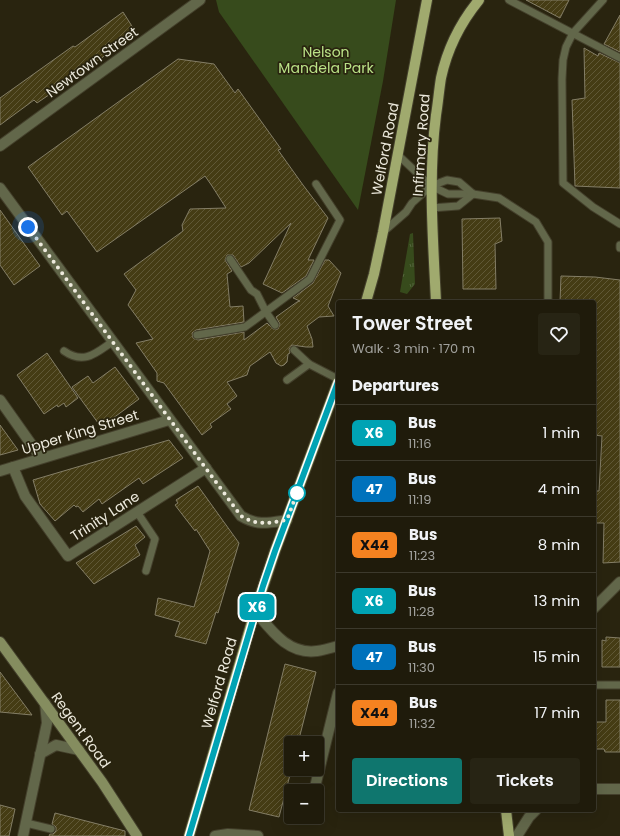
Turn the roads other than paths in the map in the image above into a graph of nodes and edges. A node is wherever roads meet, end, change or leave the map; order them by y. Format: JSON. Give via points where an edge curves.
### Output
{"nodes":[{"id":1,"x":200,"y":0,"type":"edge"},
{"id":2,"x":427,"y":0,"type":"edge"},
{"id":3,"x":479,"y":0,"type":"edge"},
{"id":4,"x":509,"y":0,"type":"edge"},
{"id":5,"x":603,"y":0,"type":"edge"},
{"id":6,"x":573,"y":33,"type":"junction"},
{"id":7,"x":620,"y":58,"type":"edge"},
{"id":8,"x":0,"y":146,"type":"edge"},
{"id":9,"x":398,"y":155,"type":"junction"},
{"id":10,"x":316,"y":184,"type":"dead end"},
{"id":11,"x":431,"y":186,"type":"junction"},
{"id":12,"x":0,"y":188,"type":"edge"},
{"id":13,"x":473,"y":194,"type":"junction"},
{"id":14,"x":431,"y":208,"type":"junction"},
{"id":15,"x":620,"y":224,"type":"edge"},
{"id":16,"x":383,"y":232,"type":"junction"},
{"id":17,"x":230,"y":259,"type":"dead end"},
{"id":18,"x":367,"y":300,"type":"edge"},
{"id":19,"x":436,"y":300,"type":"edge"},
{"id":20,"x":548,"y":300,"type":"edge"},
{"id":21,"x":266,"y":312,"type":"junction"},
{"id":22,"x":275,"y":325,"type":"dead end"},
{"id":23,"x":196,"y":335,"type":"dead end"},
{"id":24,"x":112,"y":342,"type":"junction"},
{"id":25,"x":294,"y":350,"type":"dead end"},
{"id":26,"x":64,"y":351,"type":"dead end"},
{"id":27,"x":309,"y":364,"type":"junction"},
{"id":28,"x":287,"y":380,"type":"dead end"},
{"id":29,"x":336,"y":380,"type":"edge"},
{"id":30,"x":336,"y":386,"type":"edge"},
{"id":31,"x":0,"y":400,"type":"edge"},
{"id":32,"x":169,"y":420,"type":"junction"},
{"id":33,"x":41,"y":458,"type":"junction"},
{"id":34,"x":13,"y":467,"type":"junction"},
{"id":35,"x":206,"y":468,"type":"junction"},
{"id":36,"x":0,"y":471,"type":"edge"},
{"id":37,"x":136,"y":512,"type":"junction"},
{"id":38,"x":287,"y":520,"type":"junction"},
{"id":39,"x":146,"y":571,"type":"dead end"},
{"id":40,"x":620,"y":582,"type":"edge"},
{"id":41,"x":596,"y":606,"type":"edge"},
{"id":42,"x":255,"y":611,"type":"junction"},
{"id":43,"x":0,"y":642,"type":"edge"},
{"id":44,"x":336,"y":646,"type":"edge"},
{"id":45,"x":620,"y":684,"type":"edge"},
{"id":46,"x":596,"y":685,"type":"edge"},
{"id":47,"x":336,"y":701,"type":"edge"},
{"id":48,"x":45,"y":704,"type":"junction"},
{"id":49,"x":79,"y":750,"type":"junction"},
{"id":50,"x":40,"y":754,"type":"junction"},
{"id":51,"x":316,"y":784,"type":"edge"},
{"id":52,"x":596,"y":789,"type":"edge"},
{"id":53,"x":620,"y":789,"type":"edge"},
{"id":54,"x":506,"y":812,"type":"edge"},
{"id":55,"x":534,"y":812,"type":"edge"},
{"id":56,"x":26,"y":823,"type":"junction"},
{"id":57,"x":51,"y":829,"type":"dead end"},
{"id":58,"x":23,"y":836,"type":"edge"},
{"id":59,"x":137,"y":836,"type":"edge"},
{"id":60,"x":189,"y":836,"type":"edge"},
{"id":61,"x":215,"y":836,"type":"edge"},
{"id":62,"x":258,"y":836,"type":"edge"},
{"id":63,"x":509,"y":836,"type":"edge"},
{"id":64,"x":517,"y":836,"type":"edge"}],
"edges":[{"from":1,"to":8,"type":"street","name":"Newtown Street"},
{"from":2,"to":9,"type":"main road","name":"Welford Road"},
{"from":3,"to":11,"type":"main road","name":"Infirmary Road","via":[[460,28],[441,78],[433,135]]},
{"from":4,"to":6,"type":"lane"},
{"from":5,"to":6,"type":"lane"},
{"from":6,"to":7,"type":"lane"},
{"from":6,"to":15,"type":"lane","via":[[563,60],[563,183]]},
{"from":9,"to":11,"type":"lane"},
{"from":9,"to":16,"type":"main road","name":"Welford Road"},
{"from":10,"to":21,"type":"lane","via":[[340,220],[310,279]]},
{"from":11,"to":13,"type":"lane","via":[[448,194]]},
{"from":11,"to":13,"type":"lane","via":[[447,180],[459,182]]},
{"from":11,"to":14,"type":"main road","name":"Infirmary Road"},
{"from":11,"to":16,"type":"lane"},
{"from":12,"to":24,"type":"street"},
{"from":13,"to":14,"type":"lane","via":[[458,206]]},
{"from":13,"to":20,"type":"lane","via":[[499,198],[536,222],[548,242]]},
{"from":14,"to":19,"type":"main road","name":"Infirmary Road"},
{"from":16,"to":18,"type":"main road","name":"Welford Road"},
{"from":17,"to":21,"type":"lane","via":[[251,290],[258,294]]},
{"from":21,"to":22,"type":"lane"},
{"from":21,"to":23,"type":"lane","via":[[245,327]]},
{"from":24,"to":26,"type":"lane","via":[[91,356],[79,358]]},
{"from":24,"to":32,"type":"street"},
{"from":25,"to":27,"type":"lane"},
{"from":27,"to":28,"type":"lane"},
{"from":27,"to":29,"type":"lane"},
{"from":30,"to":38,"type":"main road","name":"Welford Road"},
{"from":31,"to":33,"type":"street"},
{"from":32,"to":33,"type":"street","name":"Upper King Street"},
{"from":32,"to":35,"type":"street"},
{"from":33,"to":34,"type":"street","name":"Upper King Street"},
{"from":34,"to":36,"type":"street","name":"Upper King Street"},
{"from":34,"to":37,"type":"street","name":"Trinity Lane","via":[[25,496],[68,556]]},
{"from":35,"to":37,"type":"street","name":"Trinity Lane"},
{"from":35,"to":38,"type":"street","via":[[241,516],[250,522],[260,524]]},
{"from":37,"to":39,"type":"lane","via":[[155,539]]},
{"from":38,"to":42,"type":"main road","name":"Welford Road"},
{"from":40,"to":41,"type":"street"},
{"from":42,"to":44,"type":"street","via":[[274,635],[295,648],[316,651]]},
{"from":42,"to":60,"type":"main road","name":"Welford Road"},
{"from":43,"to":48,"type":"street","name":"Regent Road"},
{"from":45,"to":46,"type":"lane"},
{"from":47,"to":51,"type":"street"},
{"from":48,"to":49,"type":"street","name":"Regent Road"},
{"from":48,"to":50,"type":"street","via":[[47,723]]},
{"from":49,"to":50,"type":"street","via":[[56,745]]},
{"from":49,"to":59,"type":"street","name":"Regent Road"},
{"from":50,"to":56,"type":"street"},
{"from":52,"to":53,"type":"street"},
{"from":54,"to":63,"type":"main road"},
{"from":55,"to":64,"type":"street"},
{"from":56,"to":57,"type":"lane"},
{"from":56,"to":58,"type":"street"},
{"from":61,"to":62,"type":"street"}]}
